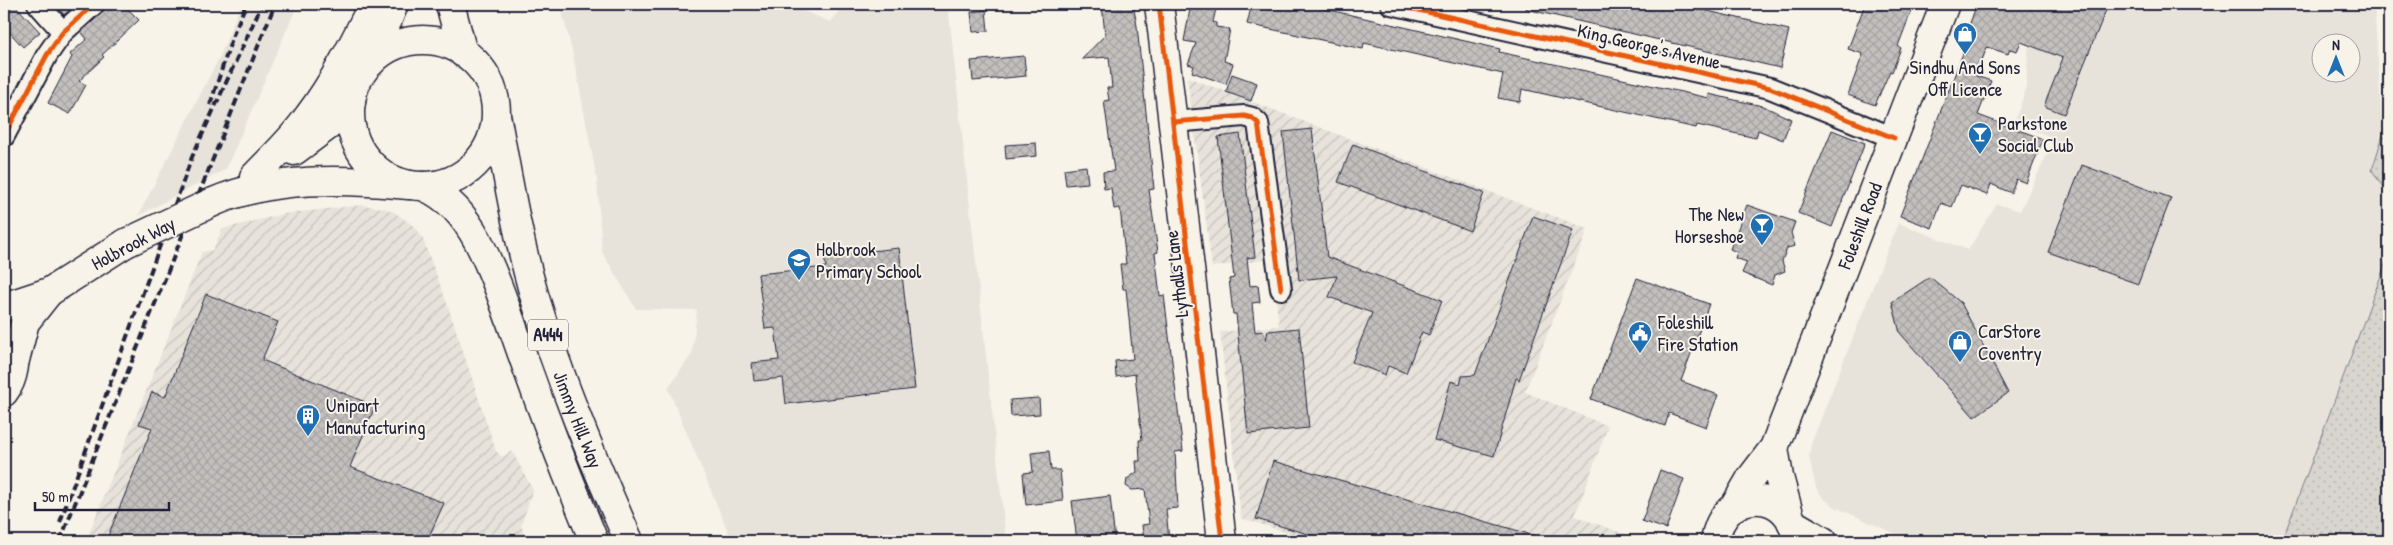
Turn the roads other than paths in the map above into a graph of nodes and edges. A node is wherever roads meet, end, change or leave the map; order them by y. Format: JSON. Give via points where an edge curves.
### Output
{"nodes":[{"id":1,"x":38,"y":4,"type":"edge"},
{"id":2,"x":94,"y":4,"type":"edge"},
{"id":3,"x":372,"y":4,"type":"edge"},
{"id":4,"x":394,"y":4,"type":"edge"},
{"id":5,"x":450,"y":4,"type":"edge"},
{"id":6,"x":1159,"y":4,"type":"edge"},
{"id":7,"x":1391,"y":4,"type":"edge"},
{"id":8,"x":1945,"y":4,"type":"edge"},
{"id":9,"x":63,"y":32,"type":"junction"},
{"id":10,"x":463,"y":53,"type":"junction"},
{"id":11,"x":371,"y":62,"type":"junction"},
{"id":12,"x":351,"y":102,"type":"junction"},
{"id":13,"x":497,"y":119,"type":"junction"},
{"id":14,"x":1173,"y":122,"type":"junction"},
{"id":15,"x":4,"y":136,"type":"edge"},
{"id":16,"x":1894,"y":138,"type":"junction"},
{"id":17,"x":254,"y":177,"type":"junction"},
{"id":18,"x":416,"y":186,"type":"junction"},
{"id":19,"x":215,"y":201,"type":"junction"},
{"id":20,"x":1281,"y":289,"type":"dead end"},
{"id":21,"x":49,"y":292,"type":"junction"},
{"id":22,"x":4,"y":307,"type":"edge"},
{"id":23,"x":4,"y":326,"type":"edge"},
{"id":24,"x":15,"y":360,"type":"junction"},
{"id":25,"x":4,"y":392,"type":"edge"},
{"id":26,"x":1774,"y":448,"type":"junction"},
{"id":27,"x":1736,"y":504,"type":"junction"},
{"id":28,"x":1793,"y":528,"type":"edge"},
{"id":29,"x":594,"y":541,"type":"edge"},
{"id":30,"x":629,"y":541,"type":"edge"},
{"id":31,"x":1222,"y":541,"type":"edge"},
{"id":32,"x":1715,"y":541,"type":"edge"},
{"id":33,"x":1823,"y":541,"type":"edge"}],
"edges":[{"from":1,"to":9,"type":"street"},
{"from":2,"to":9,"type":"street"},
{"from":3,"to":17,"type":"main road","via":[[322,98]]},
{"from":4,"to":11,"type":"main road"},
{"from":5,"to":10,"type":"main road"},
{"from":6,"to":14,"type":"main road","name":"Lythalls Lane"},
{"from":7,"to":16,"type":"street","name":"King George's Avenue","via":[[1770,88]]},
{"from":8,"to":16,"type":"main road","name":"Foleshill Road"},
{"from":9,"to":15,"type":"street","via":[[28,87]]},
{"from":10,"to":11,"type":"main road","via":[[453,47],[419,41],[384,51]]},
{"from":10,"to":13,"type":"main road","via":[[483,70],[494,93]]},
{"from":11,"to":12,"type":"main road","via":[[356,83]]},
{"from":12,"to":17,"type":"main road","name":"Holbrook Way","via":[[303,146]]},
{"from":12,"to":18,"type":"main road","via":[[354,138],[366,160],[385,176]]},
{"from":13,"to":18,"type":"main road","via":[[493,137],[480,160],[456,179]]},
{"from":13,"to":30,"type":"main road","name":"Jimmy Hill Way","number":"A444","via":[[535,299],[569,397]]},
{"from":14,"to":20,"type":"street","via":[[1244,116],[1258,124]]},
{"from":14,"to":31,"type":"main road","name":"Lythalls Lane"},
{"from":16,"to":26,"type":"main road","name":"Foleshill Road"},
{"from":17,"to":19,"type":"main road","name":"Holbrook Way"},
{"from":18,"to":19,"type":"main road","name":"Holbrook Way","via":[[370,181],[287,183]]},
{"from":18,"to":29,"type":"main road","name":"Jimmy Hill Way","number":"A444","via":[[449,200],[477,240]]},
{"from":19,"to":21,"type":"main road","name":"Holbrook Way","bridge":true,"via":[[126,243]]},
{"from":21,"to":22,"type":"main road","name":"Holbrook Way"},
{"from":21,"to":24,"type":"main road","name":"Holbrook Way","via":[[25,322]]},
{"from":23,"to":24,"type":"main road"},
{"from":24,"to":25,"type":"main road","name":"Holbrook Way"},
{"from":26,"to":27,"type":"main road","name":"Foleshill Road"},
{"from":26,"to":28,"type":"main road"},
{"from":27,"to":28,"type":"main road","via":[[1759,499],[1775,504]]},
{"from":27,"to":32,"type":"main road","name":"Foleshill Road","via":[[1722,517]]},
{"from":28,"to":33,"type":"main road"}]}
